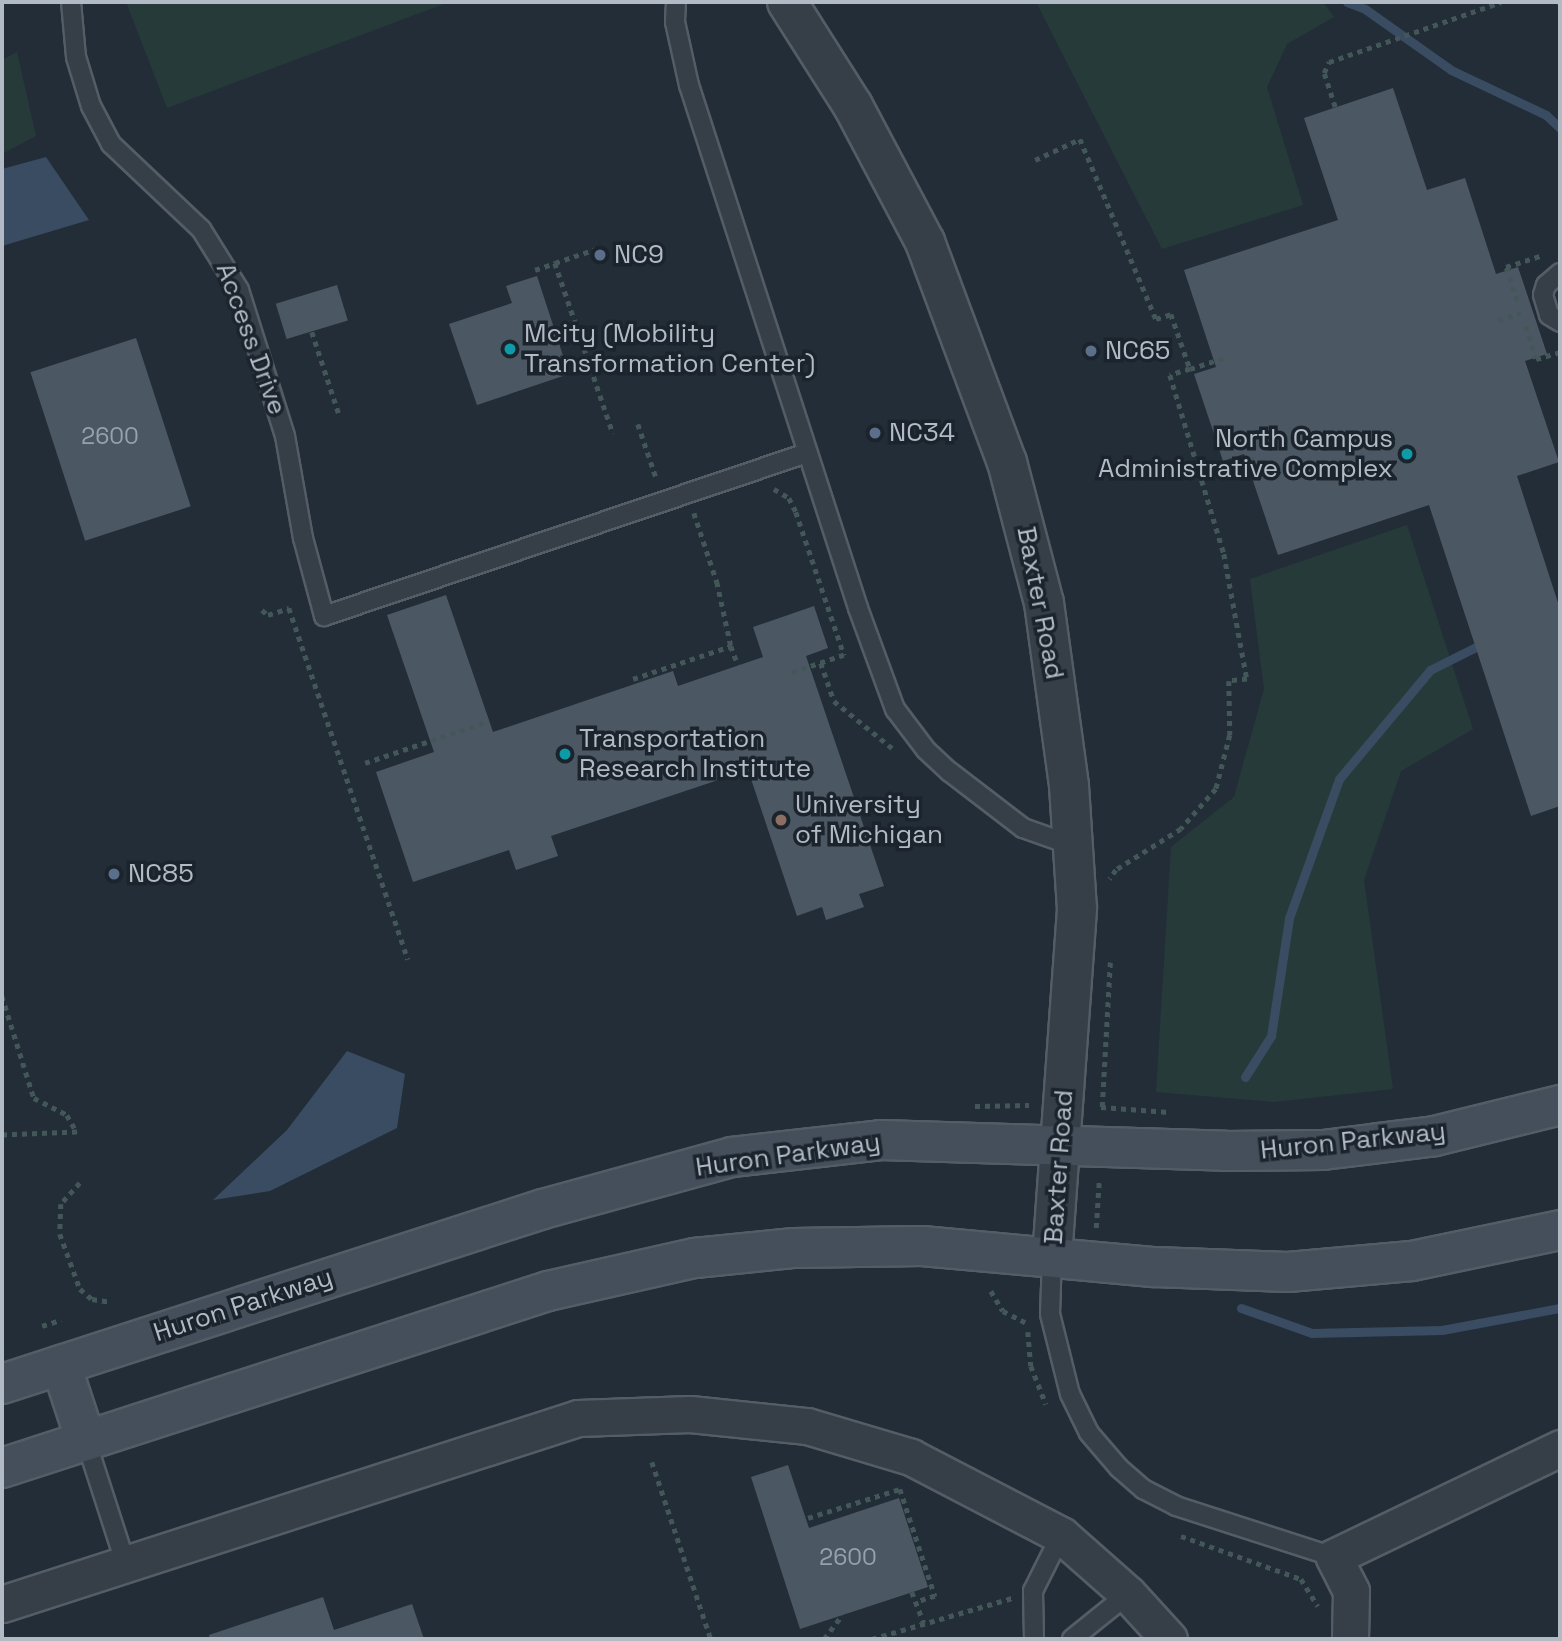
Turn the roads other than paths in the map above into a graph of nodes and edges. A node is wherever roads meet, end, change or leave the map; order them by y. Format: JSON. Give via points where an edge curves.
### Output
{"nodes":[{"id":1,"x":71,"y":2,"type":"edge"},
{"id":2,"x":676,"y":2,"type":"edge"},
{"id":3,"x":787,"y":2,"type":"edge"},
{"id":4,"x":1560,"y":273,"type":"edge"},
{"id":5,"x":1560,"y":322,"type":"edge"},
{"id":6,"x":807,"y":453,"type":"junction"},
{"id":7,"x":1074,"y":846,"type":"junction"},
{"id":8,"x":1560,"y":1105,"type":"edge"},
{"id":9,"x":1061,"y":1144,"type":"junction"},
{"id":10,"x":1560,"y":1230,"type":"edge"},
{"id":11,"x":1052,"y":1257,"type":"junction"},
{"id":12,"x":61,"y":1365,"type":"junction"},
{"id":13,"x":2,"y":1384,"type":"edge"},
{"id":14,"x":86,"y":1441,"type":"junction"},
{"id":15,"x":1560,"y":1448,"type":"edge"},
{"id":16,"x":2,"y":1468,"type":"edge"},
{"id":17,"x":1061,"y":1535,"type":"junction"},
{"id":18,"x":1334,"y":1557,"type":"junction"},
{"id":19,"x":126,"y":1565,"type":"junction"},
{"id":20,"x":1128,"y":1594,"type":"junction"},
{"id":21,"x":2,"y":1604,"type":"edge"},
{"id":22,"x":1034,"y":1639,"type":"edge"},
{"id":23,"x":1072,"y":1639,"type":"edge"},
{"id":24,"x":1169,"y":1639,"type":"edge"},
{"id":25,"x":1350,"y":1639,"type":"edge"}],
"edges":[{"from":1,"to":6,"type":"lane","name":"Access Drive","via":[[76,57],[91,106],[111,144],[181,207],[220,253],[239,290],[285,436],[303,538],[324,616]]},
{"from":2,"to":6,"type":"lane","via":[[689,85]]},
{"from":3,"to":7,"type":"street","name":"Baxter Road","via":[[893,176],[980,381],[1011,474],[1044,603]]},
{"from":4,"to":5,"type":"lane","via":[[1546,285],[1543,295],[1549,315]]},
{"from":6,"to":7,"type":"lane","via":[[886,689],[908,728],[950,772],[1023,828]]},
{"from":7,"to":9,"type":"street","name":"Baxter Road","via":[[1075,950]]},
{"from":8,"to":9,"type":"main road","name":"Huron Parkway","via":[[1435,1136],[1323,1150]]},
{"from":9,"to":11,"type":"street","name":"Baxter Road"},
{"from":9,"to":12,"type":"main road","name":"Huron Parkway","via":[[881,1140],[732,1157],[530,1213]]},
{"from":10,"to":11,"type":"main road","via":[[1423,1259],[1288,1272],[1220,1272]]},
{"from":11,"to":14,"type":"main road","via":[[871,1245],[695,1258],[548,1291]]},
{"from":11,"to":18,"type":"lane","via":[[1050,1314],[1070,1394],[1089,1433],[1119,1468],[1143,1489],[1176,1506]]},
{"from":12,"to":13,"type":"main road","name":"Huron Parkway"},
{"from":12,"to":14,"type":"main road"},
{"from":14,"to":16,"type":"main road"},
{"from":14,"to":19,"type":"lane"},
{"from":15,"to":18,"type":"street"},
{"from":17,"to":19,"type":"street","via":[[911,1457],[807,1426],[690,1414],[578,1418]]},
{"from":17,"to":20,"type":"street"},
{"from":17,"to":22,"type":"lane","via":[[1033,1591]]},
{"from":18,"to":25,"type":"street","via":[[1351,1591]]},
{"from":19,"to":21,"type":"street"},
{"from":20,"to":23,"type":"lane"},
{"from":20,"to":24,"type":"street"}]}
